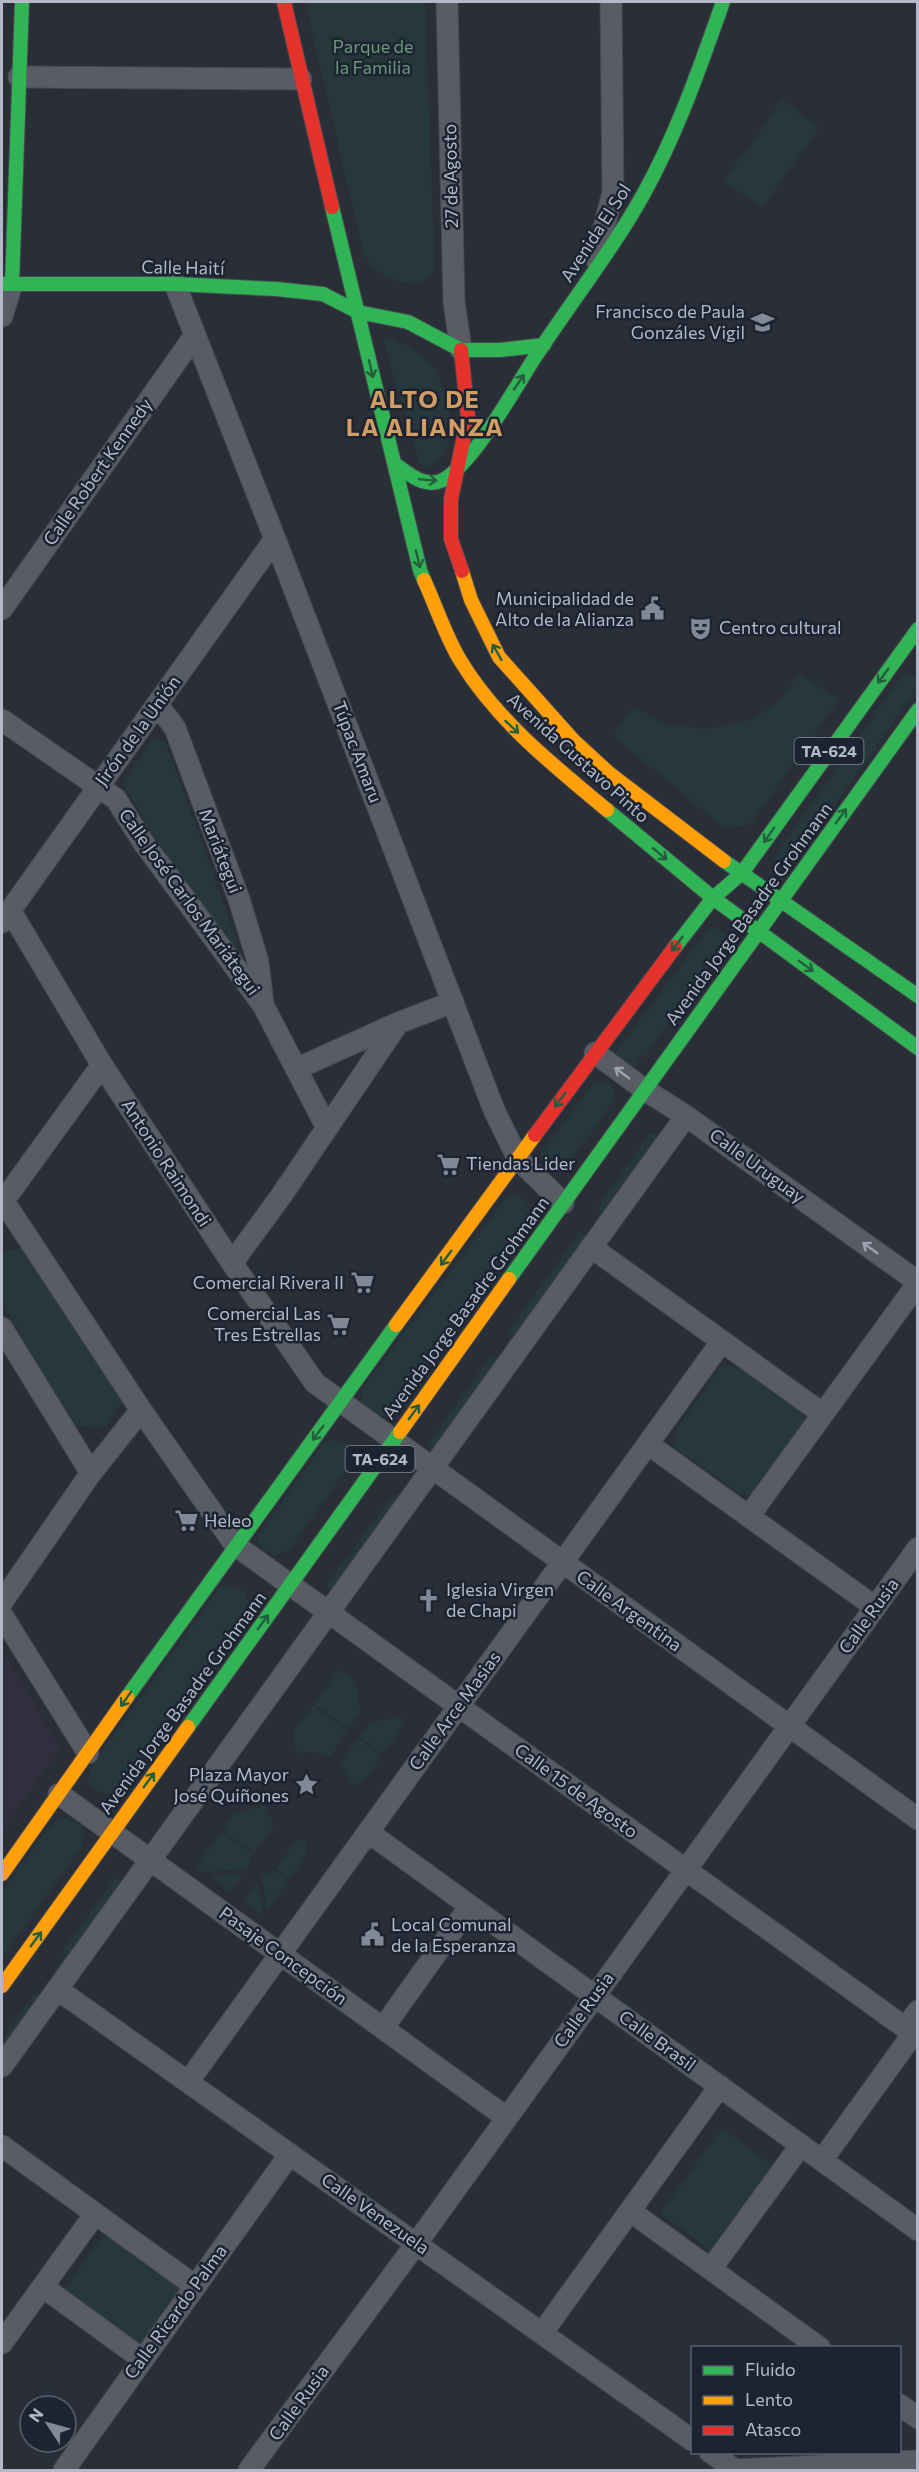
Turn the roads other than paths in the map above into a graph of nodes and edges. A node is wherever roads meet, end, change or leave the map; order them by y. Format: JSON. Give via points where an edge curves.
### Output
{"nodes":[{"id":1,"x":22,"y":2,"type":"edge"},
{"id":2,"x":284,"y":2,"type":"edge"},
{"id":3,"x":447,"y":2,"type":"edge"},
{"id":4,"x":611,"y":2,"type":"edge"},
{"id":5,"x":723,"y":2,"type":"edge"},
{"id":6,"x":20,"y":77,"type":"junction"},
{"id":7,"x":301,"y":79,"type":"junction"},
{"id":8,"x":591,"y":275,"type":"junction"},
{"id":9,"x":7,"y":284,"type":"edge"},
{"id":10,"x":175,"y":284,"type":"junction"},
{"id":11,"x":358,"y":312,"type":"junction"},
{"id":12,"x":2,"y":316,"type":"edge"},
{"id":13,"x":195,"y":335,"type":"junction"},
{"id":14,"x":544,"y":345,"type":"junction"},
{"id":15,"x":461,"y":350,"type":"junction"},
{"id":16,"x":394,"y":463,"type":"junction"},
{"id":17,"x":460,"y":464,"type":"junction"},
{"id":18,"x":275,"y":539,"type":"junction"},
{"id":19,"x":2,"y":609,"type":"edge"},
{"id":20,"x":918,"y":629,"type":"edge"},
{"id":21,"x":157,"y":704,"type":"junction"},
{"id":22,"x":918,"y":710,"type":"edge"},
{"id":23,"x":2,"y":720,"type":"edge"},
{"id":24,"x":98,"y":788,"type":"junction"},
{"id":25,"x":742,"y":873,"type":"junction"},
{"id":26,"x":713,"y":898,"type":"junction"},
{"id":27,"x":781,"y":900,"type":"junction"},
{"id":28,"x":6,"y":916,"type":"edge"},
{"id":29,"x":758,"y":932,"type":"junction"},
{"id":30,"x":918,"y":996,"type":"edge"},
{"id":31,"x":453,"y":1002,"type":"junction"},
{"id":32,"x":263,"y":1005,"type":"junction"},
{"id":33,"x":398,"y":1023,"type":"junction"},
{"id":34,"x":918,"y":1048,"type":"edge"},
{"id":35,"x":595,"y":1053,"type":"junction"},
{"id":36,"x":102,"y":1065,"type":"junction"},
{"id":37,"x":296,"y":1069,"type":"junction"},
{"id":38,"x":645,"y":1090,"type":"junction"},
{"id":39,"x":686,"y":1116,"type":"junction"},
{"id":40,"x":327,"y":1128,"type":"junction"},
{"id":41,"x":518,"y":1159,"type":"junction"},
{"id":42,"x":2,"y":1202,"type":"edge"},
{"id":43,"x":563,"y":1203,"type":"junction"},
{"id":44,"x":591,"y":1247,"type":"junction"},
{"id":45,"x":232,"y":1263,"type":"junction"},
{"id":46,"x":918,"y":1282,"type":"edge"},
{"id":47,"x":2,"y":1328,"type":"edge"},
{"id":48,"x":722,"y":1341,"type":"junction"},
{"id":49,"x":341,"y":1403,"type":"junction"},
{"id":50,"x":141,"y":1410,"type":"junction"},
{"id":51,"x":823,"y":1414,"type":"junction"},
{"id":52,"x":393,"y":1440,"type":"junction"},
{"id":53,"x":648,"y":1444,"type":"junction"},
{"id":54,"x":432,"y":1468,"type":"junction"},
{"id":55,"x":91,"y":1473,"type":"junction"},
{"id":56,"x":749,"y":1516,"type":"junction"},
{"id":57,"x":235,"y":1545,"type":"junction"},
{"id":58,"x":918,"y":1548,"type":"edge"},
{"id":59,"x":562,"y":1563,"type":"junction"},
{"id":60,"x":290,"y":1584,"type":"junction"},
{"id":61,"x":2,"y":1602,"type":"edge"},
{"id":62,"x":875,"y":1607,"type":"junction"},
{"id":63,"x":328,"y":1612,"type":"junction"},
{"id":64,"x":2,"y":1614,"type":"edge"},
{"id":65,"x":459,"y":1706,"type":"junction"},
{"id":66,"x":789,"y":1726,"type":"junction"},
{"id":67,"x":88,"y":1753,"type":"junction"},
{"id":68,"x":59,"y":1794,"type":"junction"},
{"id":69,"x":918,"y":1819,"type":"edge"},
{"id":70,"x":368,"y":1832,"type":"junction"},
{"id":71,"x":112,"y":1833,"type":"junction"},
{"id":72,"x":150,"y":1860,"type":"junction"},
{"id":73,"x":686,"y":1870,"type":"junction"},
{"id":74,"x":2,"y":1874,"type":"edge"},
{"id":75,"x":470,"y":1906,"type":"junction"},
{"id":76,"x":280,"y":1954,"type":"junction"},
{"id":77,"x":2,"y":1986,"type":"edge"},
{"id":78,"x":57,"y":1989,"type":"junction"},
{"id":79,"x":594,"y":1996,"type":"junction"},
{"id":80,"x":918,"y":2011,"type":"edge"},
{"id":81,"x":382,"y":2028,"type":"junction"},
{"id":82,"x":912,"y":2033,"type":"edge"},
{"id":83,"x":2,"y":2066,"type":"edge"},
{"id":84,"x":188,"y":2082,"type":"junction"},
{"id":85,"x":720,"y":2086,"type":"junction"},
{"id":86,"x":507,"y":2118,"type":"junction"},
{"id":87,"x":801,"y":2145,"type":"junction"},
{"id":88,"x":2,"y":2146,"type":"edge"},
{"id":89,"x":290,"y":2154,"type":"junction"},
{"id":90,"x":822,"y":2160,"type":"junction"},
{"id":91,"x":630,"y":2211,"type":"junction"},
{"id":92,"x":95,"y":2214,"type":"junction"},
{"id":93,"x":918,"y":2230,"type":"edge"},
{"id":94,"x":416,"y":2244,"type":"junction"},
{"id":95,"x":711,"y":2269,"type":"junction"},
{"id":96,"x":195,"y":2286,"type":"junction"},
{"id":97,"x":43,"y":2287,"type":"junction"},
{"id":98,"x":542,"y":2334,"type":"junction"},
{"id":99,"x":2,"y":2343,"type":"edge"},
{"id":100,"x":817,"y":2346,"type":"edge"},
{"id":101,"x":142,"y":2359,"type":"junction"},
{"id":102,"x":901,"y":2406,"type":"edge"},
{"id":103,"x":918,"y":2418,"type":"edge"},
{"id":104,"x":691,"y":2439,"type":"edge"},
{"id":105,"x":713,"y":2454,"type":"edge"},
{"id":106,"x":918,"y":2461,"type":"edge"},
{"id":107,"x":776,"y":2469,"type":"edge"},
{"id":108,"x":64,"y":2470,"type":"edge"},
{"id":109,"x":249,"y":2470,"type":"edge"},
{"id":110,"x":735,"y":2470,"type":"edge"}],
"edges":[{"from":1,"to":6,"type":"main road"},
{"from":2,"to":7,"type":"main road","name":"Avenida Gustavo Pinto"},
{"from":3,"to":15,"type":"street","name":"27 de Agosto","via":[[454,302]]},
{"from":4,"to":8,"type":"street","via":[[613,192]]},
{"from":5,"to":8,"type":"main road","name":"Avenida El Sol","via":[[655,173]]},
{"from":6,"to":7,"type":"street"},
{"from":6,"to":9,"type":"main road"},
{"from":7,"to":11,"type":"main road","name":"Avenida Gustavo Pinto"},
{"from":8,"to":14,"type":"main road","name":"Avenida El Sol"},
{"from":9,"to":10,"type":"main road","name":"Calle Haití"},
{"from":9,"to":12,"type":"street"},
{"from":10,"to":11,"type":"main road","name":"Calle Haití","via":[[323,294]]},
{"from":10,"to":13,"type":"street","name":"Túpac Amaru"},
{"from":11,"to":15,"type":"main road","name":"Calle Haití","via":[[408,322]]},
{"from":11,"to":16,"type":"main road","name":"Avenida Gustavo Pinto","one_way":true},
{"from":13,"to":18,"type":"street","name":"Túpac Amaru"},
{"from":13,"to":19,"type":"street","name":"Calle Robert Kennedy"},
{"from":14,"to":15,"type":"main road"},
{"from":17,"to":14,"type":"main road","name":"Avenida El Sol","one_way":true},
{"from":15,"to":17,"type":"main road","name":"Avenida Gustavo Pinto","via":[[468,417]]},
{"from":16,"to":17,"type":"main road","one_way":true,"via":[[420,481],[433,482],[444,479]]},
{"from":16,"to":26,"type":"main road","name":"Avenida Gustavo Pinto","one_way":true,"via":[[420,570],[459,659],[497,712],[560,771]]},
{"from":25,"to":17,"type":"main road","name":"Avenida Gustavo Pinto","one_way":true,"via":[[609,773],[574,741],[499,657],[471,600],[452,538],[451,499]]},
{"from":18,"to":21,"type":"street","name":"Jirón de la Unión"},
{"from":18,"to":31,"type":"street","name":"Túpac Amaru"},
{"from":20,"to":25,"type":"main road","name":"Avenida Jorge Basadre Grohmann","number":"TA-624","one_way":true,"via":[[906,654]]},
{"from":21,"to":24,"type":"street","name":"Jirón de la Unión"},
{"from":21,"to":32,"type":"street","name":"Mariátegui","via":[[175,728],[239,899],[258,962]]},
{"from":27,"to":22,"type":"main road","name":"Avenida Jorge Basadre Grohmann","number":"TA-624","one_way":true},
{"from":23,"to":24,"type":"street","name":"Calle José Carlos Mariátegui"},
{"from":24,"to":28,"type":"street","name":"Jirón de la Unión"},
{"from":24,"to":32,"type":"street","name":"Calle José Carlos Mariátegui","via":[[116,799]]},
{"from":25,"to":26,"type":"main road","name":"Avenida Jorge Basadre Grohmann","number":"TA-624"},
{"from":25,"to":27,"type":"main road","name":"Avenida Gustavo Pinto"},
{"from":26,"to":29,"type":"main road","name":"Avenida Gustavo Pinto"},
{"from":26,"to":35,"type":"main road","name":"Avenida Jorge Basadre Grohmann","number":"TA-624","one_way":true},
{"from":27,"to":29,"type":"main road","name":"Avenida Jorge Basadre Grohmann","number":"TA-624"},
{"from":27,"to":30,"type":"main road","name":"Avenida Gustavo Pinto"},
{"from":28,"to":36,"type":"street","name":"Antonio Raimondi"},
{"from":29,"to":34,"type":"main road","name":"Avenida Gustavo Pinto","one_way":true},
{"from":29,"to":38,"type":"main road","name":"Avenida Jorge Basadre Grohmann","number":"TA-624"},
{"from":31,"to":33,"type":"street"},
{"from":31,"to":41,"type":"street","name":"Túpac Amaru","via":[[494,1110]]},
{"from":32,"to":37,"type":"street","name":"Calle José Carlos Mariátegui"},
{"from":33,"to":37,"type":"street"},
{"from":33,"to":40,"type":"street"},
{"from":38,"to":35,"type":"street","name":"Calle Uruguay","one_way":true},
{"from":35,"to":41,"type":"main road","name":"Avenida Jorge Basadre Grohmann","number":"TA-624","one_way":true},
{"from":36,"to":42,"type":"street"},
{"from":36,"to":45,"type":"street","name":"Antonio Raimondi"},
{"from":37,"to":40,"type":"street","name":"Calle José Carlos Mariátegui"},
{"from":38,"to":39,"type":"street","name":"Calle Uruguay"},
{"from":38,"to":43,"type":"main road","name":"Avenida Jorge Basadre Grohmann","number":"TA-624"},
{"from":39,"to":44,"type":"street"},
{"from":46,"to":39,"type":"street","name":"Calle Uruguay","one_way":true},
{"from":40,"to":45,"type":"street"},
{"from":41,"to":43,"type":"street","name":"Túpac Amaru"},
{"from":41,"to":49,"type":"main road","name":"Avenida Jorge Basadre Grohmann","number":"TA-624","one_way":true},
{"from":42,"to":50,"type":"street","name":"Calle 15 de Agosto"},
{"from":52,"to":43,"type":"main road","name":"Avenida Jorge Basadre Grohmann","number":"TA-624","one_way":true},
{"from":44,"to":48,"type":"street"},
{"from":44,"to":54,"type":"street"},
{"from":45,"to":49,"type":"street","name":"Antonio Raimondi","via":[[315,1383]]},
{"from":46,"to":51,"type":"street"},
{"from":47,"to":55,"type":"street"},
{"from":48,"to":51,"type":"street"},
{"from":48,"to":53,"type":"street","name":"Calle Arce Masias"},
{"from":49,"to":52,"type":"street","name":"Calle Argentina"},
{"from":49,"to":57,"type":"main road","name":"Avenida Jorge Basadre Grohmann","number":"TA-624","one_way":true},
{"from":50,"to":55,"type":"street"},
{"from":50,"to":57,"type":"street","name":"Calle 15 de Agosto"},
{"from":51,"to":56,"type":"street"},
{"from":52,"to":54,"type":"street","name":"Calle Argentina"},
{"from":52,"to":60,"type":"main road","name":"Avenida Jorge Basadre Grohmann","number":"TA-624"},
{"from":53,"to":56,"type":"street"},
{"from":53,"to":59,"type":"street","name":"Calle Arce Masias"},
{"from":54,"to":59,"type":"street","name":"Calle Argentina"},
{"from":54,"to":63,"type":"street"},
{"from":55,"to":61,"type":"street"},
{"from":56,"to":62,"type":"street"},
{"from":57,"to":60,"type":"street","name":"Calle 15 de Agosto"},
{"from":57,"to":67,"type":"main road","name":"Avenida Jorge Basadre Grohmann","number":"TA-624","one_way":true},
{"from":58,"to":62,"type":"street","name":"Calle Rusia"},
{"from":59,"to":65,"type":"street","name":"Calle Arce Masias"},
{"from":59,"to":66,"type":"street","name":"Calle Argentina"},
{"from":60,"to":63,"type":"street","name":"Calle 15 de Agosto"},
{"from":71,"to":60,"type":"main road","name":"Avenida Jorge Basadre Grohmann","number":"TA-624","one_way":true},
{"from":62,"to":66,"type":"street","name":"Calle Rusia"},
{"from":63,"to":65,"type":"street","name":"Calle 15 de Agosto"},
{"from":63,"to":72,"type":"street"},
{"from":64,"to":67,"type":"street"},
{"from":65,"to":70,"type":"street","name":"Calle Arce Masias"},
{"from":65,"to":73,"type":"street","name":"Calle 15 de Agosto"},
{"from":66,"to":69,"type":"street","name":"Calle Argentina"},
{"from":66,"to":73,"type":"street","name":"Calle Rusia"},
{"from":67,"to":68,"type":"main road","name":"Avenida Jorge Basadre Grohmann","number":"TA-624"},
{"from":68,"to":71,"type":"street","name":"Pasaje Concepción"},
{"from":68,"to":74,"type":"main road","name":"Avenida Jorge Basadre Grohmann","number":"TA-624"},
{"from":70,"to":75,"type":"street","name":"Calle Brasil"},
{"from":70,"to":76,"type":"street","name":"Calle Arce Masias"},
{"from":71,"to":72,"type":"street","name":"Pasaje Concepción"},
{"from":77,"to":71,"type":"main road","name":"Avenida Jorge Basadre Grohmann","number":"TA-624","one_way":true},
{"from":72,"to":76,"type":"street","name":"Pasaje Concepción"},
{"from":72,"to":78,"type":"street"},
{"from":73,"to":79,"type":"street","name":"Calle Rusia"},
{"from":73,"to":82,"type":"street","name":"Calle 15 de Agosto"},
{"from":75,"to":79,"type":"street","name":"Calle Brasil"},
{"from":75,"to":81,"type":"street"},
{"from":76,"to":81,"type":"street","name":"Pasaje Concepción"},
{"from":76,"to":84,"type":"street","name":"Calle Arce Masias"},
{"from":78,"to":83,"type":"street"},
{"from":78,"to":84,"type":"street","name":"Calle Venezuela"},
{"from":79,"to":85,"type":"street","name":"Calle Brasil"},
{"from":79,"to":86,"type":"street","name":"Calle Rusia"},
{"from":80,"to":82,"type":"street"},
{"from":81,"to":86,"type":"street","name":"Pasaje Concepción"},
{"from":82,"to":90,"type":"street"},
{"from":84,"to":89,"type":"street","name":"Calle Venezuela"},
{"from":85,"to":87,"type":"street","name":"Calle Brasil"},
{"from":85,"to":91,"type":"street"},
{"from":86,"to":94,"type":"street","name":"Calle Rusia"},
{"from":87,"to":90,"type":"street","name":"Calle Brasil"},
{"from":87,"to":95,"type":"street"},
{"from":88,"to":92,"type":"street"},
{"from":89,"to":94,"type":"street","name":"Calle Venezuela"},
{"from":89,"to":96,"type":"street","name":"Calle Ricardo Palma"},
{"from":90,"to":93,"type":"street","name":"Calle Brasil"},
{"from":91,"to":95,"type":"street"},
{"from":91,"to":98,"type":"street"},
{"from":92,"to":96,"type":"street"},
{"from":92,"to":97,"type":"street"},
{"from":94,"to":98,"type":"street","name":"Calle Venezuela"},
{"from":94,"to":109,"type":"street","name":"Calle Rusia"},
{"from":95,"to":100,"type":"street"},
{"from":96,"to":101,"type":"street","name":"Calle Ricardo Palma"},
{"from":97,"to":99,"type":"street"},
{"from":97,"to":101,"type":"street"},
{"from":98,"to":104,"type":"street","name":"Calle Venezuela"},
{"from":101,"to":108,"type":"street","name":"Calle Ricardo Palma"},
{"from":102,"to":103,"type":"street"},
{"from":105,"to":110,"type":"street"},
{"from":106,"to":107,"type":"street"},
{"from":107,"to":110,"type":"street"}]}
